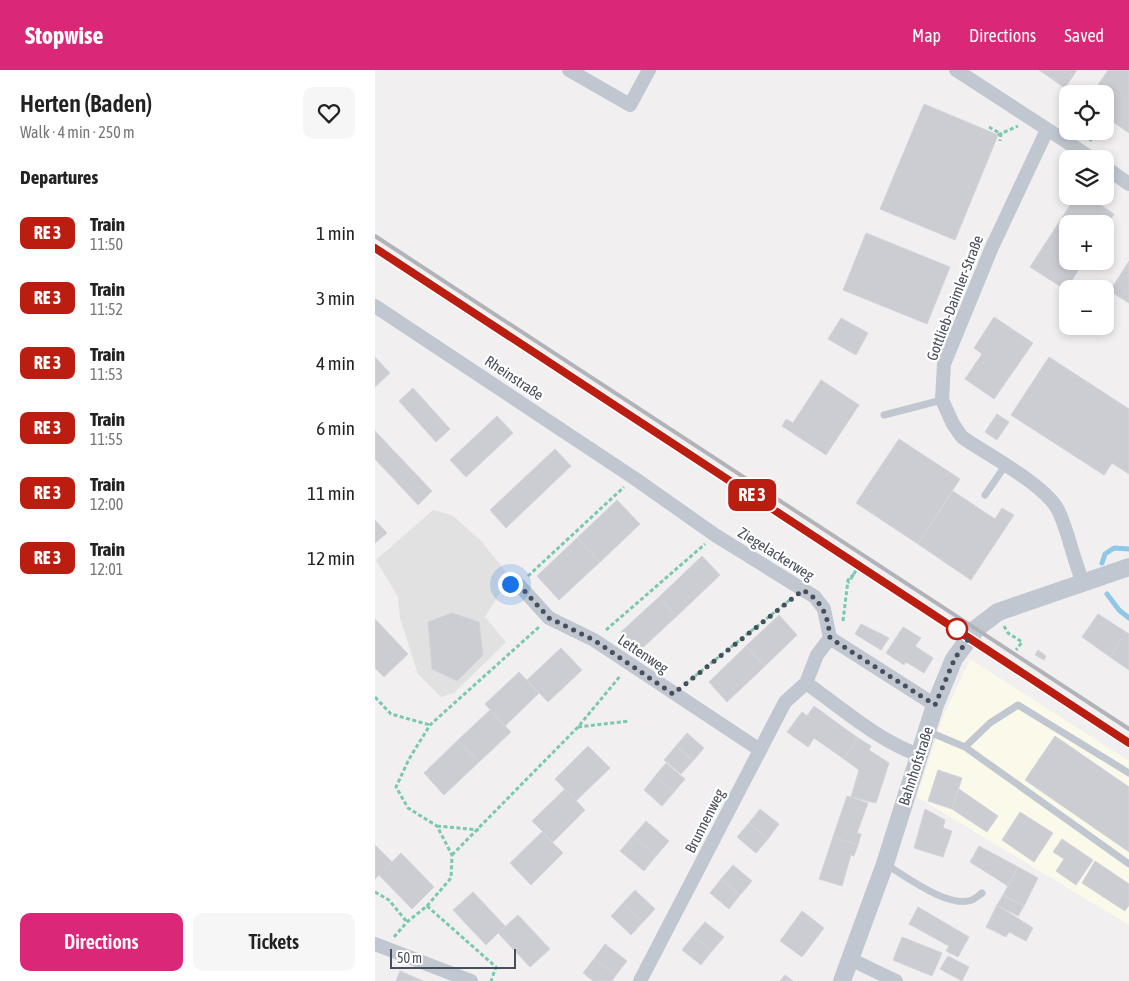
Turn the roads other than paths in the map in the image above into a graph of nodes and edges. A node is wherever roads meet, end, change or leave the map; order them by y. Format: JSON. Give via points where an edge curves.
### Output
{"nodes":[{"id":1,"x":569,"y":70,"type":"edge"},
{"id":2,"x":649,"y":70,"type":"edge"},
{"id":3,"x":956,"y":70,"type":"edge"},
{"id":4,"x":1047,"y":130,"type":"junction"},
{"id":5,"x":1079,"y":150,"type":"edge"},
{"id":6,"x":1114,"y":173,"type":"edge"},
{"id":7,"x":1129,"y":184,"type":"edge"},
{"id":8,"x":375,"y":306,"type":"edge"},
{"id":9,"x":942,"y":400,"type":"junction"},
{"id":10,"x":884,"y":415,"type":"dead end"},
{"id":11,"x":1005,"y":466,"type":"junction"},
{"id":12,"x":634,"y":478,"type":"joint"},
{"id":13,"x":985,"y":495,"type":"dead end"},
{"id":14,"x":1129,"y":566,"type":"edge"},
{"id":15,"x":1083,"y":582,"type":"junction"},
{"id":16,"x":515,"y":584,"type":"road end"},
{"id":17,"x":835,"y":641,"type":"junction"},
{"id":18,"x":806,"y":683,"type":"junction"},
{"id":19,"x":935,"y":705,"type":"junction"},
{"id":20,"x":927,"y":731,"type":"junction"},
{"id":21,"x":965,"y":747,"type":"junction"},
{"id":22,"x":760,"y":750,"type":"junction"},
{"id":23,"x":919,"y":755,"type":"junction"},
{"id":24,"x":1129,"y":774,"type":"edge"},
{"id":25,"x":885,"y":864,"type":"junction"},
{"id":26,"x":1129,"y":864,"type":"edge"},
{"id":27,"x":982,"y":893,"type":"dead end"},
{"id":28,"x":380,"y":945,"type":"edge"},
{"id":29,"x":850,"y":959,"type":"junction"},
{"id":30,"x":471,"y":981,"type":"edge"},
{"id":31,"x":640,"y":981,"type":"edge"},
{"id":32,"x":842,"y":981,"type":"edge"},
{"id":33,"x":896,"y":981,"type":"edge"}],
"edges":[{"from":1,"to":2,"type":"street","via":[[630,104]]},
{"from":3,"to":4,"type":"street"},
{"from":4,"to":5,"type":"street"},
{"from":4,"to":9,"type":"street","name":"Gottlieb-Daimler-Straße","via":[[992,247],[944,364]]},
{"from":6,"to":7,"type":"street"},
{"from":8,"to":12,"type":"street","name":"Rheinstraße"},
{"from":9,"to":10,"type":"lane"},
{"from":9,"to":11,"type":"street","name":"Gottlieb-Daimler-Straße","via":[[962,437]]},
{"from":11,"to":13,"type":"lane"},
{"from":11,"to":15,"type":"street","name":"Gottlieb-Daimler-Straße","via":[[1041,490],[1053,503]]},
{"from":12,"to":17,"type":"street","name":"Ziegelackerweg","via":[[715,535],[815,597],[825,609]]},
{"from":14,"to":15,"type":"street","name":"Bahnhofstraße"},
{"from":15,"to":19,"type":"street","name":"Bahnhofstraße","via":[[998,612],[977,628],[955,658]]},
{"from":16,"to":22,"type":"street","name":"Lettenweg","via":[[549,618],[594,640]]},
{"from":17,"to":18,"type":"street","via":[[817,655]]},
{"from":17,"to":19,"type":"street"},
{"from":18,"to":22,"type":"street","name":"Brunnenweg","via":[[785,702]]},
{"from":18,"to":23,"type":"street","via":[[880,736]]},
{"from":19,"to":20,"type":"street","name":"Bahnhofstraße"},
{"from":20,"to":21,"type":"lane"},
{"from":20,"to":23,"type":"street","name":"Bahnhofstraße"},
{"from":21,"to":24,"type":"lane","via":[[990,723],[1018,705]]},
{"from":21,"to":26,"type":"lane"},
{"from":22,"to":31,"type":"street","name":"Brunnenweg"},
{"from":23,"to":25,"type":"street","name":"Bahnhofstraße"},
{"from":25,"to":27,"type":"lane","via":[[955,902],[973,900]]},
{"from":25,"to":29,"type":"street","name":"Bahnhofstraße"},
{"from":28,"to":30,"type":"street"},
{"from":29,"to":32,"type":"street","name":"Bahnhofstraße"},
{"from":29,"to":33,"type":"street"}]}
